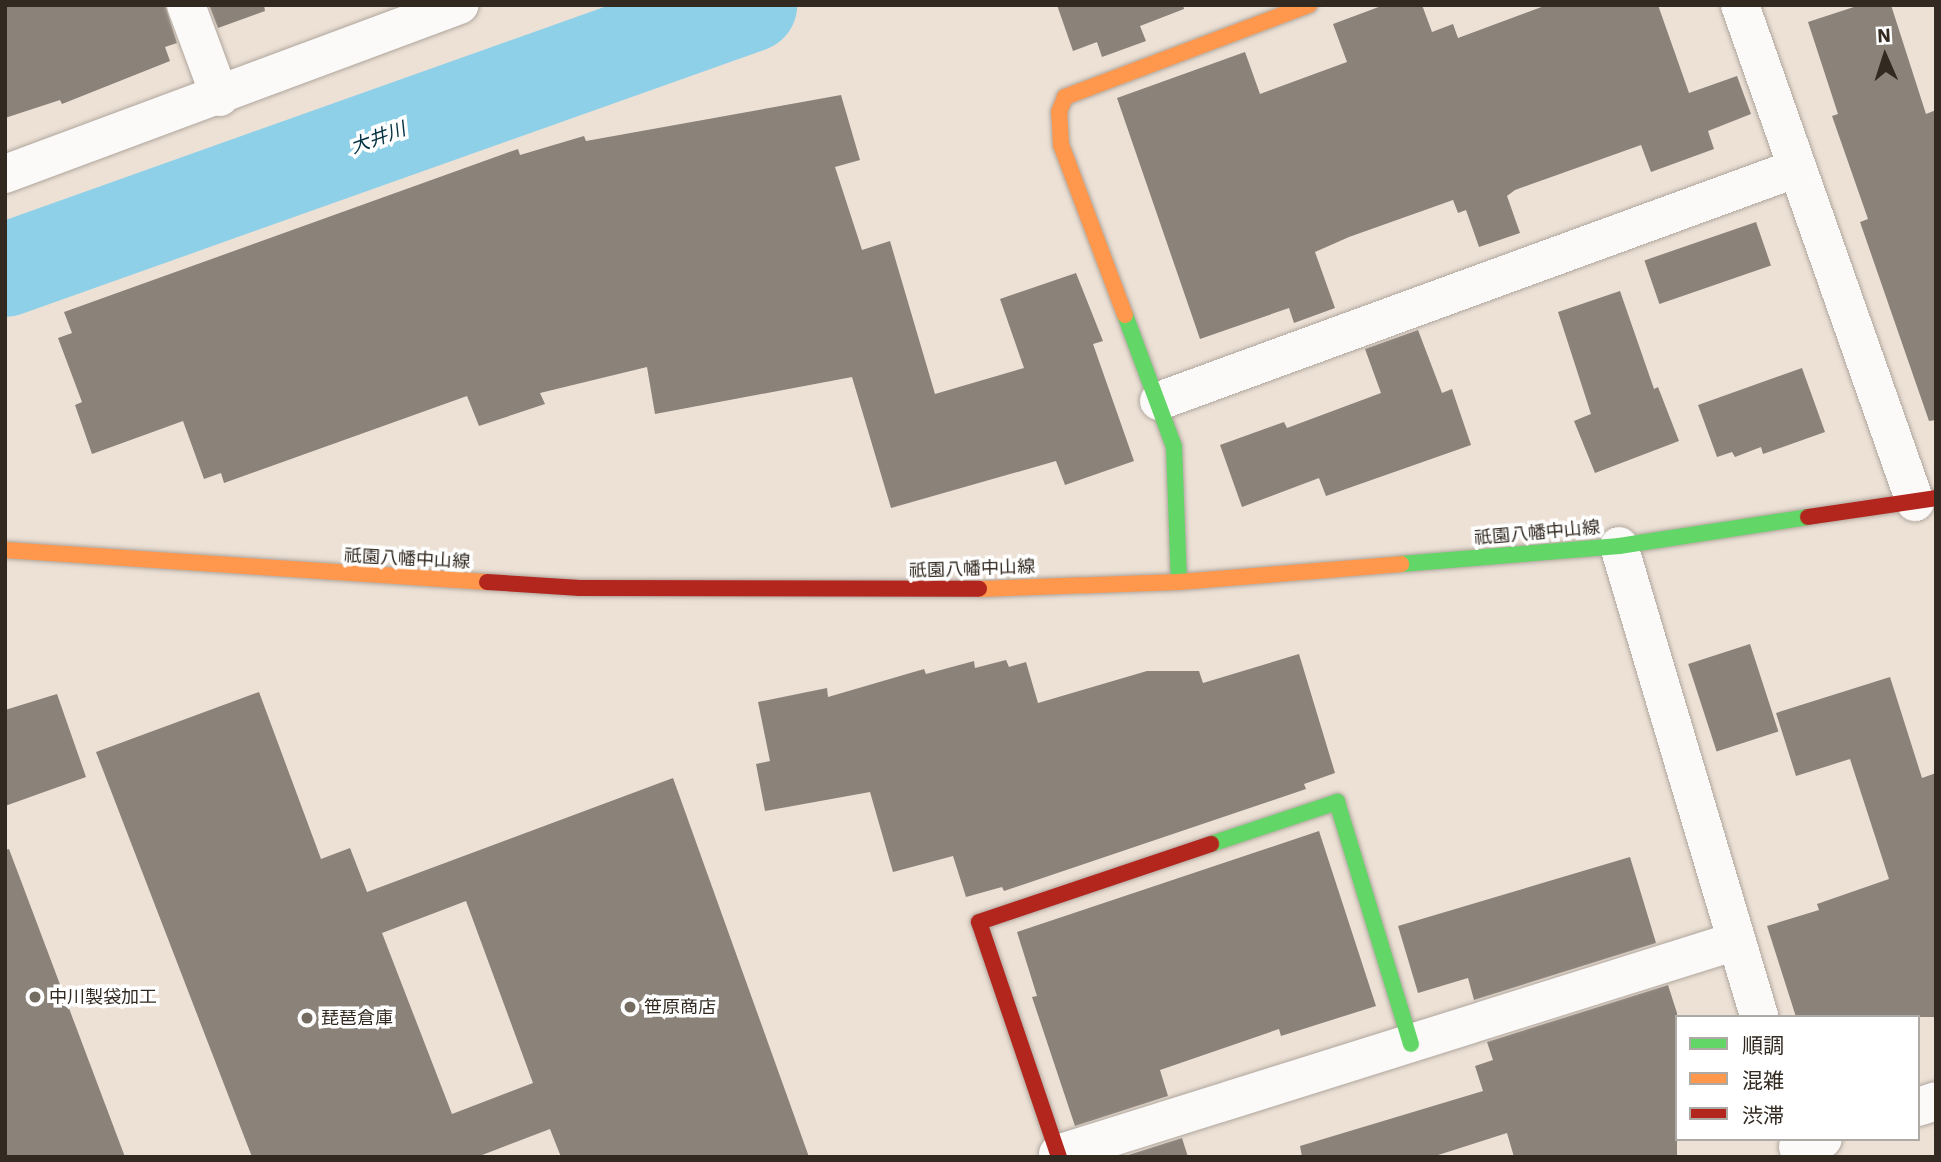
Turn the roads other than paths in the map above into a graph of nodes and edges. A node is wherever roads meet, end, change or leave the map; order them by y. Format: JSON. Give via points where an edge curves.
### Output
{"nodes":[{"id":1,"x":186,"y":5,"type":"edge"},
{"id":2,"x":460,"y":5,"type":"edge"},
{"id":3,"x":1309,"y":5,"type":"edge"},
{"id":4,"x":1740,"y":5,"type":"edge"},
{"id":5,"x":220,"y":97,"type":"junction"},
{"id":6,"x":1797,"y":168,"type":"junction"},
{"id":7,"x":5,"y":174,"type":"edge"},
{"id":8,"x":1159,"y":401,"type":"junction"},
{"id":9,"x":1925,"y":500,"type":"edge"},
{"id":10,"x":1619,"y":546,"type":"junction"},
{"id":11,"x":5,"y":550,"type":"edge"},
{"id":12,"x":1179,"y":582,"type":"junction"},
{"id":13,"x":1736,"y":942,"type":"junction"},
{"id":14,"x":1758,"y":1015,"type":"edge"},
{"id":15,"x":1411,"y":1044,"type":"junction"},
{"id":16,"x":1058,"y":1155,"type":"edge"}],
"edges":[{"from":1,"to":5,"type":"street"},
{"from":2,"to":5,"type":"street"},
{"from":3,"to":8,"type":"main road","via":[[1077,89],[1065,97],[1059,112],[1061,145]]},
{"from":4,"to":6,"type":"street"},
{"from":5,"to":7,"type":"street"},
{"from":6,"to":8,"type":"street"},
{"from":6,"to":9,"type":"street"},
{"from":8,"to":12,"type":"main road","via":[[1174,447]]},
{"from":9,"to":10,"type":"main road","name":"祇園八幡中山線"},
{"from":10,"to":12,"type":"main road","name":"祇園八幡中山線"},
{"from":10,"to":13,"type":"street"},
{"from":11,"to":12,"type":"main road","name":"祇園八幡中山線","via":[[580,588],[911,591]]},
{"from":13,"to":14,"type":"street"},
{"from":13,"to":15,"type":"street"},
{"from":15,"to":16,"type":"street"},
{"from":15,"to":16,"type":"main road","via":[[1337,802],[979,922]]}]}
